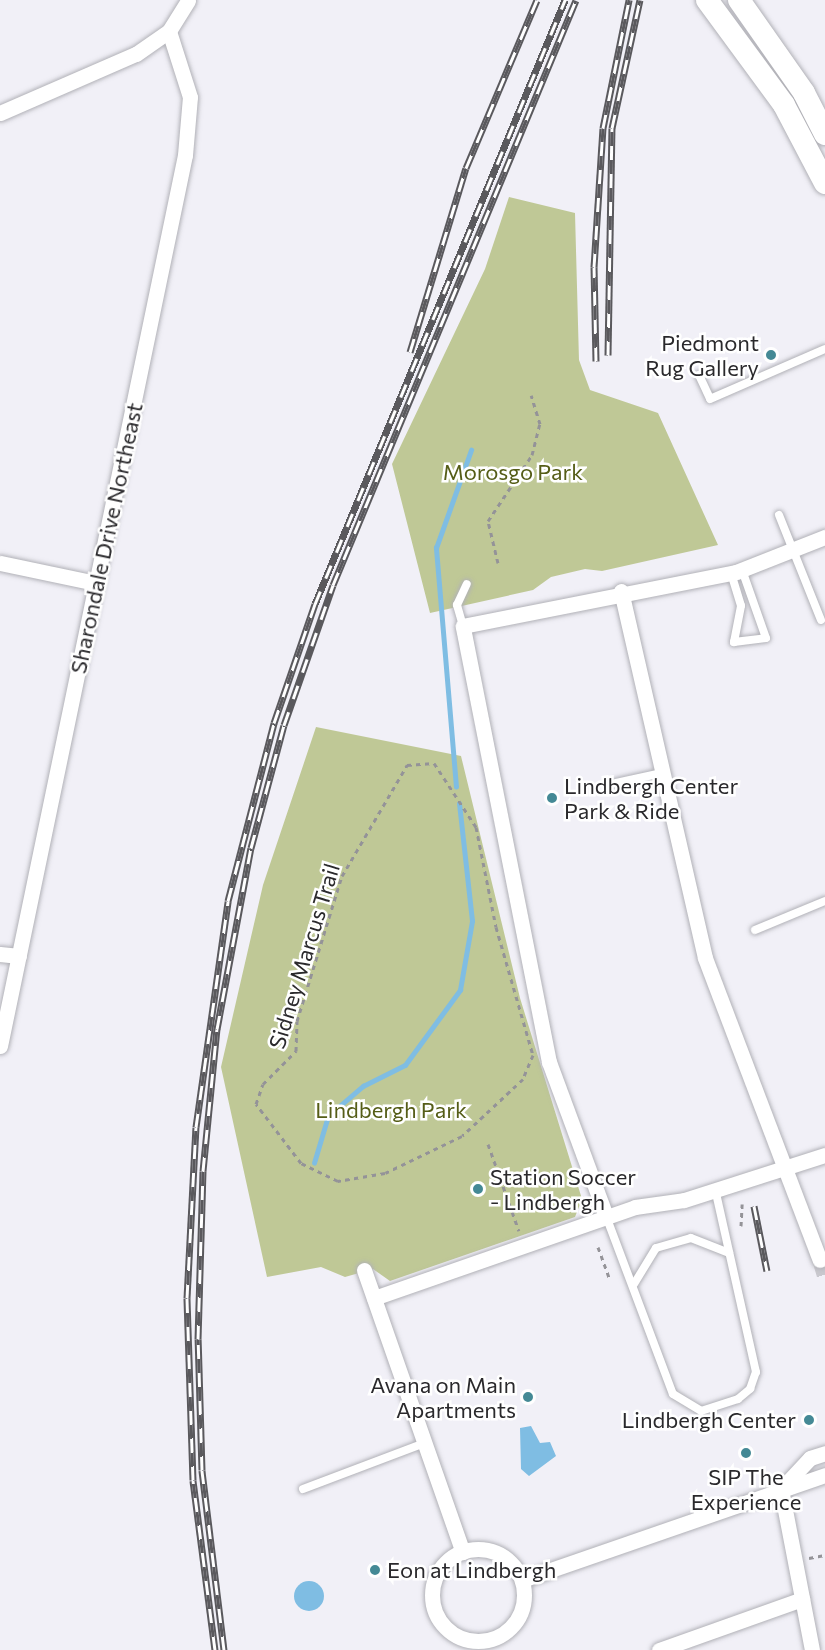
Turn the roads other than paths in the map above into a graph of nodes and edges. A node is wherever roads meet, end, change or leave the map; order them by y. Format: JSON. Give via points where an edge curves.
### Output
{"nodes":[{"id":1,"x":188,"y":0,"type":"edge"},
{"id":2,"x":707,"y":0,"type":"edge"},
{"id":3,"x":739,"y":0,"type":"edge"},
{"id":4,"x":169,"y":32,"type":"junction"},
{"id":5,"x":0,"y":113,"type":"edge"},
{"id":6,"x":825,"y":134,"type":"edge"},
{"id":7,"x":825,"y":183,"type":"edge"},
{"id":8,"x":825,"y":349,"type":"edge"},
{"id":9,"x":699,"y":375,"type":"dead end"},
{"id":10,"x":779,"y":515,"type":"dead end"},
{"id":11,"x":825,"y":537,"type":"edge"},
{"id":12,"x":793,"y":550,"type":"junction"},
{"id":13,"x":0,"y":563,"type":"edge"},
{"id":14,"x":736,"y":571,"type":"junction"},
{"id":15,"x":96,"y":583,"type":"junction"},
{"id":16,"x":467,"y":584,"type":"dead end"},
{"id":17,"x":621,"y":591,"type":"junction"},
{"id":18,"x":823,"y":619,"type":"edge"},
{"id":19,"x":463,"y":626,"type":"junction"},
{"id":20,"x":825,"y":630,"type":"edge"},
{"id":21,"x":662,"y":773,"type":"junction"},
{"id":22,"x":616,"y":783,"type":"dead end"},
{"id":23,"x":825,"y":901,"type":"edge"},
{"id":24,"x":755,"y":930,"type":"dead end"},
{"id":25,"x":0,"y":954,"type":"edge"},
{"id":26,"x":19,"y":956,"type":"junction"},
{"id":27,"x":0,"y":1046,"type":"edge"},
{"id":28,"x":825,"y":1155,"type":"edge"},
{"id":29,"x":788,"y":1167,"type":"junction"},
{"id":30,"x":715,"y":1190,"type":"junction"},
{"id":31,"x":606,"y":1216,"type":"junction"},
{"id":32,"x":729,"y":1253,"type":"junction"},
{"id":33,"x":820,"y":1260,"type":"dead end"},
{"id":34,"x":364,"y":1270,"type":"dead end"},
{"id":35,"x":634,"y":1284,"type":"junction"},
{"id":36,"x":374,"y":1298,"type":"junction"},
{"id":37,"x":425,"y":1443,"type":"junction"},
{"id":38,"x":825,"y":1453,"type":"edge"},
{"id":39,"x":825,"y":1475,"type":"edge"},
{"id":40,"x":303,"y":1488,"type":"dead end"},
{"id":41,"x":781,"y":1489,"type":"junction"},
{"id":42,"x":463,"y":1552,"type":"junction"},
{"id":43,"x":522,"y":1580,"type":"junction"},
{"id":44,"x":802,"y":1599,"type":"junction"},
{"id":45,"x":496,"y":1645,"type":"edge"},
{"id":46,"x":659,"y":1650,"type":"edge"},
{"id":47,"x":812,"y":1650,"type":"edge"}],
"edges":[{"from":1,"to":4,"type":"street"},
{"from":2,"to":7,"type":"main road","via":[[784,105]]},
{"from":3,"to":6,"type":"main road","via":[[804,93]]},
{"from":4,"to":5,"type":"street","via":[[136,54]]},
{"from":4,"to":15,"type":"street","name":"Sharondale Drive Northeast","via":[[190,97],[185,155]]},
{"from":8,"to":9,"type":"lane","via":[[710,399]]},
{"from":10,"to":12,"type":"lane"},
{"from":11,"to":12,"type":"street"},
{"from":12,"to":14,"type":"street"},
{"from":12,"to":18,"type":"lane"},
{"from":13,"to":15,"type":"street"},
{"from":14,"to":14,"type":"lane","via":[[741,606],[735,642],[766,638]]},
{"from":14,"to":17,"type":"street"},
{"from":15,"to":26,"type":"street","name":"Sharondale Drive Northeast"},
{"from":16,"to":19,"type":"lane","via":[[457,605]]},
{"from":17,"to":19,"type":"street"},
{"from":17,"to":21,"type":"street"},
{"from":18,"to":20,"type":"lane"},
{"from":19,"to":31,"type":"street","via":[[549,1062]]},
{"from":21,"to":22,"type":"lane"},
{"from":21,"to":29,"type":"street","via":[[705,958]]},
{"from":23,"to":24,"type":"lane"},
{"from":25,"to":26,"type":"street"},
{"from":26,"to":27,"type":"street","name":"Sharondale Drive Northeast"},
{"from":28,"to":29,"type":"street"},
{"from":29,"to":30,"type":"street"},
{"from":29,"to":33,"type":"street"},
{"from":30,"to":31,"type":"street"},
{"from":30,"to":32,"type":"lane"},
{"from":31,"to":35,"type":"lane"},
{"from":31,"to":36,"type":"street"},
{"from":32,"to":35,"type":"lane","via":[[692,1238],[656,1248]]},
{"from":32,"to":35,"type":"lane","via":[[756,1372],[750,1389],[738,1399],[701,1411],[673,1394]]},
{"from":34,"to":36,"type":"street"},
{"from":36,"to":37,"type":"street"},
{"from":37,"to":40,"type":"lane"},
{"from":37,"to":42,"type":"street"},
{"from":38,"to":41,"type":"street","via":[[810,1458]]},
{"from":39,"to":41,"type":"street"},
{"from":41,"to":43,"type":"street"},
{"from":41,"to":44,"type":"street"},
{"from":42,"to":43,"type":"street","via":[[492,1551],[505,1557]]},
{"from":42,"to":45,"type":"street","via":[[437,1576],[434,1611],[447,1629],[465,1640]]},
{"from":43,"to":45,"type":"street","via":[[525,1594],[517,1622]]},
{"from":44,"to":46,"type":"street"},
{"from":44,"to":47,"type":"street"}]}
